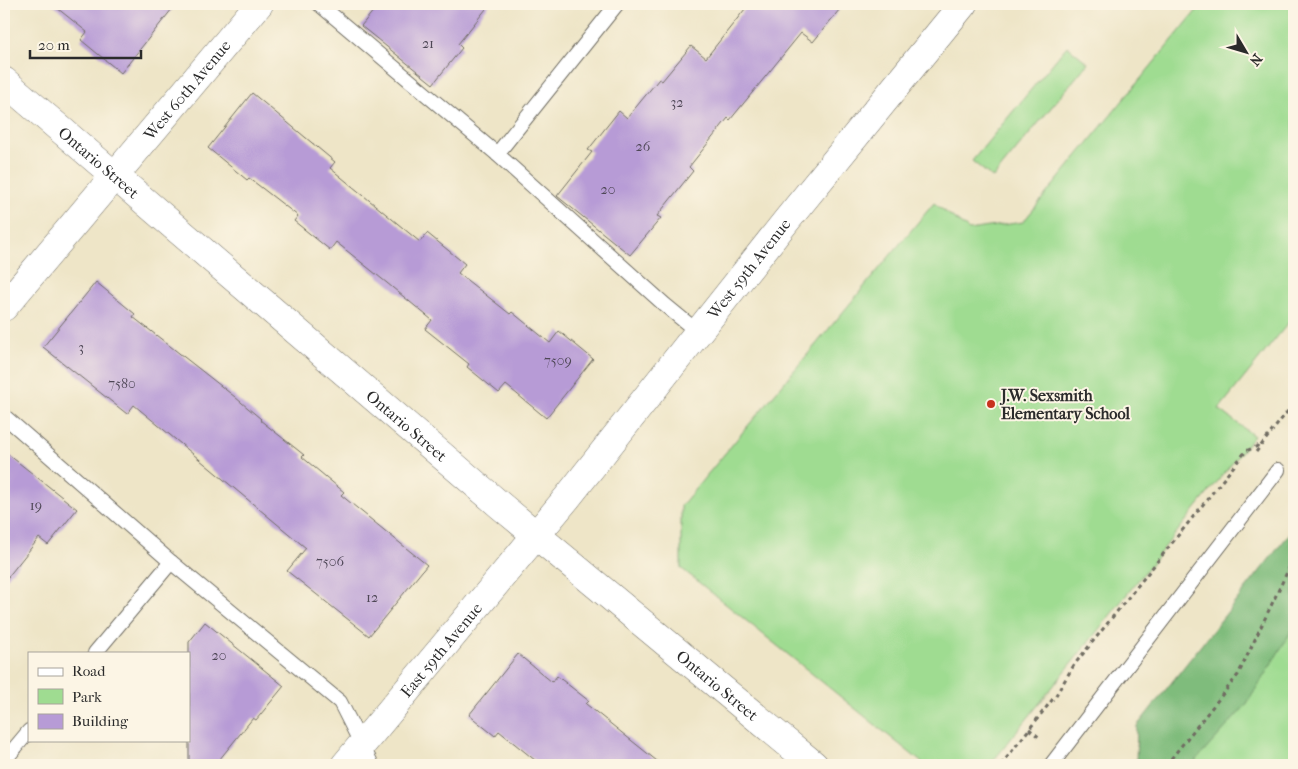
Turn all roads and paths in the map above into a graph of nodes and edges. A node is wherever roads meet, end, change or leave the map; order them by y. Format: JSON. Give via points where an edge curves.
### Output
{"nodes":[{"id":1,"x":260,"y":4,"type":"edge"},
{"id":2,"x":319,"y":4,"type":"edge"},
{"id":3,"x":617,"y":4,"type":"edge"},
{"id":4,"x":963,"y":4,"type":"edge"},
{"id":5,"x":4,"y":81,"type":"edge"},
{"id":6,"x":497,"y":154,"type":"junction"},
{"id":7,"x":114,"y":176,"type":"junction"},
{"id":8,"x":4,"y":307,"type":"edge"},
{"id":9,"x":699,"y":333,"type":"junction"},
{"id":10,"x":1294,"y":403,"type":"edge"},
{"id":11,"x":4,"y":416,"type":"edge"},
{"id":12,"x":1278,"y":470,"type":"dead end"},
{"id":13,"x":536,"y":535,"type":"junction"},
{"id":14,"x":171,"y":562,"type":"junction"},
{"id":15,"x":1294,"y":562,"type":"edge"},
{"id":16,"x":96,"y":652,"type":"edge"},
{"id":17,"x":28,"y":732,"type":"edge"},
{"id":18,"x":367,"y":755,"type":"edge"},
{"id":19,"x":4,"y":761,"type":"edge"},
{"id":20,"x":345,"y":765,"type":"edge"},
{"id":21,"x":814,"y":765,"type":"edge"},
{"id":22,"x":1001,"y":765,"type":"edge"},
{"id":23,"x":1051,"y":765,"type":"edge"},
{"id":24,"x":1166,"y":765,"type":"edge"}],
"edges":[{"from":1,"to":7,"type":"street","name":"West 60th Avenue"},
{"from":2,"to":6,"type":"lane"},
{"from":3,"to":6,"type":"lane"},
{"from":4,"to":9,"type":"street","name":"West 59th Avenue"},
{"from":5,"to":7,"type":"street","name":"Ontario Street"},
{"from":6,"to":9,"type":"lane"},
{"from":7,"to":8,"type":"street","name":"West 60th Avenue"},
{"from":7,"to":13,"type":"street","name":"Ontario Street"},
{"from":9,"to":13,"type":"street","name":"West 59th Avenue"},
{"from":10,"to":22,"type":"path","via":[[1261,445],[1239,458],[1074,665],[1056,695]]},
{"from":11,"to":14,"type":"lane"},
{"from":12,"to":23,"type":"lane"},
{"from":13,"to":18,"type":"street","name":"East 59th Avenue"},
{"from":13,"to":21,"type":"street","name":"Ontario Street"},
{"from":14,"to":16,"type":"lane"},
{"from":14,"to":18,"type":"lane","via":[[340,702]]},
{"from":15,"to":24,"type":"path","via":[[1238,675]]},
{"from":17,"to":19,"type":"lane"},
{"from":18,"to":20,"type":"street","name":"East 59th Avenue"}]}
